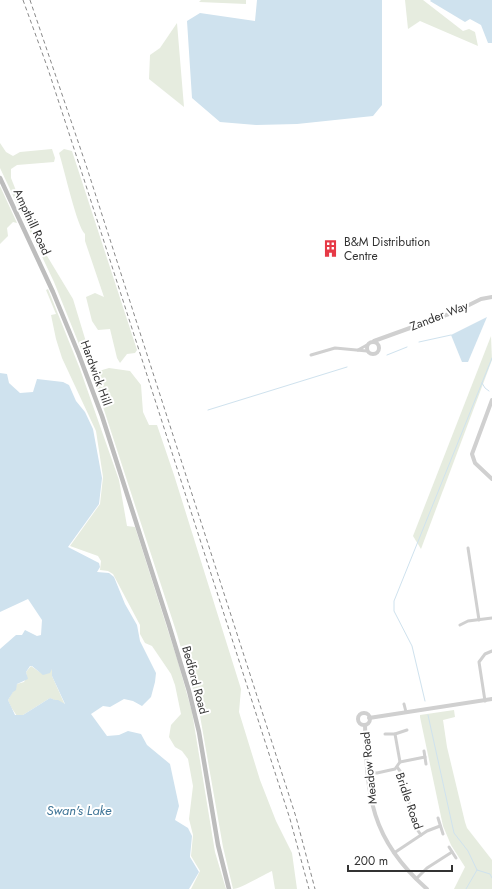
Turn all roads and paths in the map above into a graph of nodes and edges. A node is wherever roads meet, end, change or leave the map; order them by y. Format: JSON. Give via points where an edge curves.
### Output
{"nodes":[{"id":1,"x":0,"y":178,"type":"edge"},
{"id":2,"x":45,"y":275,"type":"joint"},
{"id":3,"x":492,"y":297,"type":"edge"},
{"id":4,"x":386,"y":337,"type":"junction"},
{"id":5,"x":374,"y":341,"type":"junction"},
{"id":6,"x":367,"y":345,"type":"junction"},
{"id":7,"x":380,"y":347,"type":"junction"},
{"id":8,"x":356,"y":351,"type":"junction"},
{"id":9,"x":367,"y":351,"type":"junction"},
{"id":10,"x":311,"y":355,"type":"dead end"},
{"id":11,"x":492,"y":400,"type":"edge"},
{"id":12,"x":492,"y":480,"type":"edge"},
{"id":13,"x":123,"y":481,"type":"joint"},
{"id":14,"x":468,"y":548,"type":"dead end"},
{"id":15,"x":492,"y":618,"type":"edge"},
{"id":16,"x":479,"y":620,"type":"junction"},
{"id":17,"x":460,"y":625,"type":"dead end"},
{"id":18,"x":492,"y":651,"type":"edge"},
{"id":19,"x":485,"y":698,"type":"junction"},
{"id":20,"x":492,"y":699,"type":"edge"},
{"id":21,"x":404,"y":704,"type":"dead end"},
{"id":22,"x":406,"y":712,"type":"junction"},
{"id":23,"x":370,"y":718,"type":"junction"},
{"id":24,"x":364,"y":725,"type":"junction"},
{"id":25,"x":407,"y":730,"type":"dead end"},
{"id":26,"x":385,"y":734,"type":"dead end"},
{"id":27,"x":395,"y":734,"type":"junction"},
{"id":28,"x":424,"y":751,"type":"dead end"},
{"id":29,"x":425,"y":757,"type":"junction"},
{"id":30,"x":400,"y":762,"type":"junction"},
{"id":31,"x":426,"y":764,"type":"dead end"},
{"id":32,"x":397,"y":768,"type":"junction"},
{"id":33,"x":367,"y":772,"type":"junction"},
{"id":34,"x":438,"y":818,"type":"dead end"},
{"id":35,"x":440,"y":826,"type":"junction"},
{"id":36,"x":444,"y":834,"type":"dead end"},
{"id":37,"x":421,"y":835,"type":"junction"},
{"id":38,"x":449,"y":847,"type":"dead end"},
{"id":39,"x":452,"y":852,"type":"junction"},
{"id":40,"x":394,"y":853,"type":"junction"},
{"id":41,"x":456,"y":858,"type":"dead end"},
{"id":42,"x":416,"y":879,"type":"junction"},
{"id":43,"x":229,"y":889,"type":"edge"},
{"id":44,"x":427,"y":889,"type":"edge"}],
"edges":[{"from":1,"to":2,"type":"main road","name":"Ampthill Road"},
{"from":2,"to":13,"type":"main road","name":"Hardwick Hill","via":[[79,355]]},
{"from":3,"to":4,"type":"street","name":"Zander Way","via":[[481,299],[458,311]]},
{"from":4,"to":5,"type":"street","name":"Zander Way"},
{"from":4,"to":7,"type":"street"},
{"from":5,"to":6,"type":"street"},
{"from":5,"to":7,"type":"street"},
{"from":6,"to":8,"type":"street"},
{"from":6,"to":9,"type":"street"},
{"from":7,"to":9,"type":"street","via":[[374,354]]},
{"from":8,"to":9,"type":"street"},
{"from":8,"to":10,"type":"street","via":[[335,348]]},
{"from":11,"to":12,"type":"street","via":[[472,454],[475,463]]},
{"from":13,"to":43,"type":"main road","name":"Bedford Road","via":[[189,691],[205,762],[218,845]]},
{"from":14,"to":16,"type":"street"},
{"from":15,"to":16,"type":"street"},
{"from":16,"to":17,"type":"street"},
{"from":18,"to":19,"type":"street","via":[[485,654],[479,662]]},
{"from":19,"to":20,"type":"street","name":"Meadow Road"},
{"from":19,"to":22,"type":"street","name":"Meadow Road"},
{"from":21,"to":22,"type":"street"},
{"from":22,"to":23,"type":"street","name":"Meadow Road"},
{"from":23,"to":24,"type":"street"},
{"from":23,"to":24,"type":"street","via":[[365,713],[359,715],[359,722]]},
{"from":24,"to":33,"type":"street","name":"Meadow Road"},
{"from":25,"to":27,"type":"street"},
{"from":26,"to":27,"type":"street"},
{"from":27,"to":30,"type":"street"},
{"from":28,"to":29,"type":"street"},
{"from":29,"to":30,"type":"street"},
{"from":29,"to":31,"type":"street"},
{"from":30,"to":32,"type":"street"},
{"from":32,"to":33,"type":"street","via":[[377,773]]},
{"from":32,"to":37,"type":"street","name":"Bridle Road","via":[[400,771],[404,794],[408,797],[414,825]]},
{"from":33,"to":40,"type":"street","name":"Meadow Road","via":[[369,795],[374,811],[383,836]]},
{"from":34,"to":35,"type":"street"},
{"from":35,"to":36,"type":"street"},
{"from":35,"to":37,"type":"street"},
{"from":37,"to":40,"type":"street"},
{"from":38,"to":39,"type":"street"},
{"from":39,"to":41,"type":"street"},
{"from":39,"to":42,"type":"street"},
{"from":40,"to":42,"type":"street","name":"Meadow Road"},
{"from":42,"to":44,"type":"street","name":"Meadow Road"}]}
